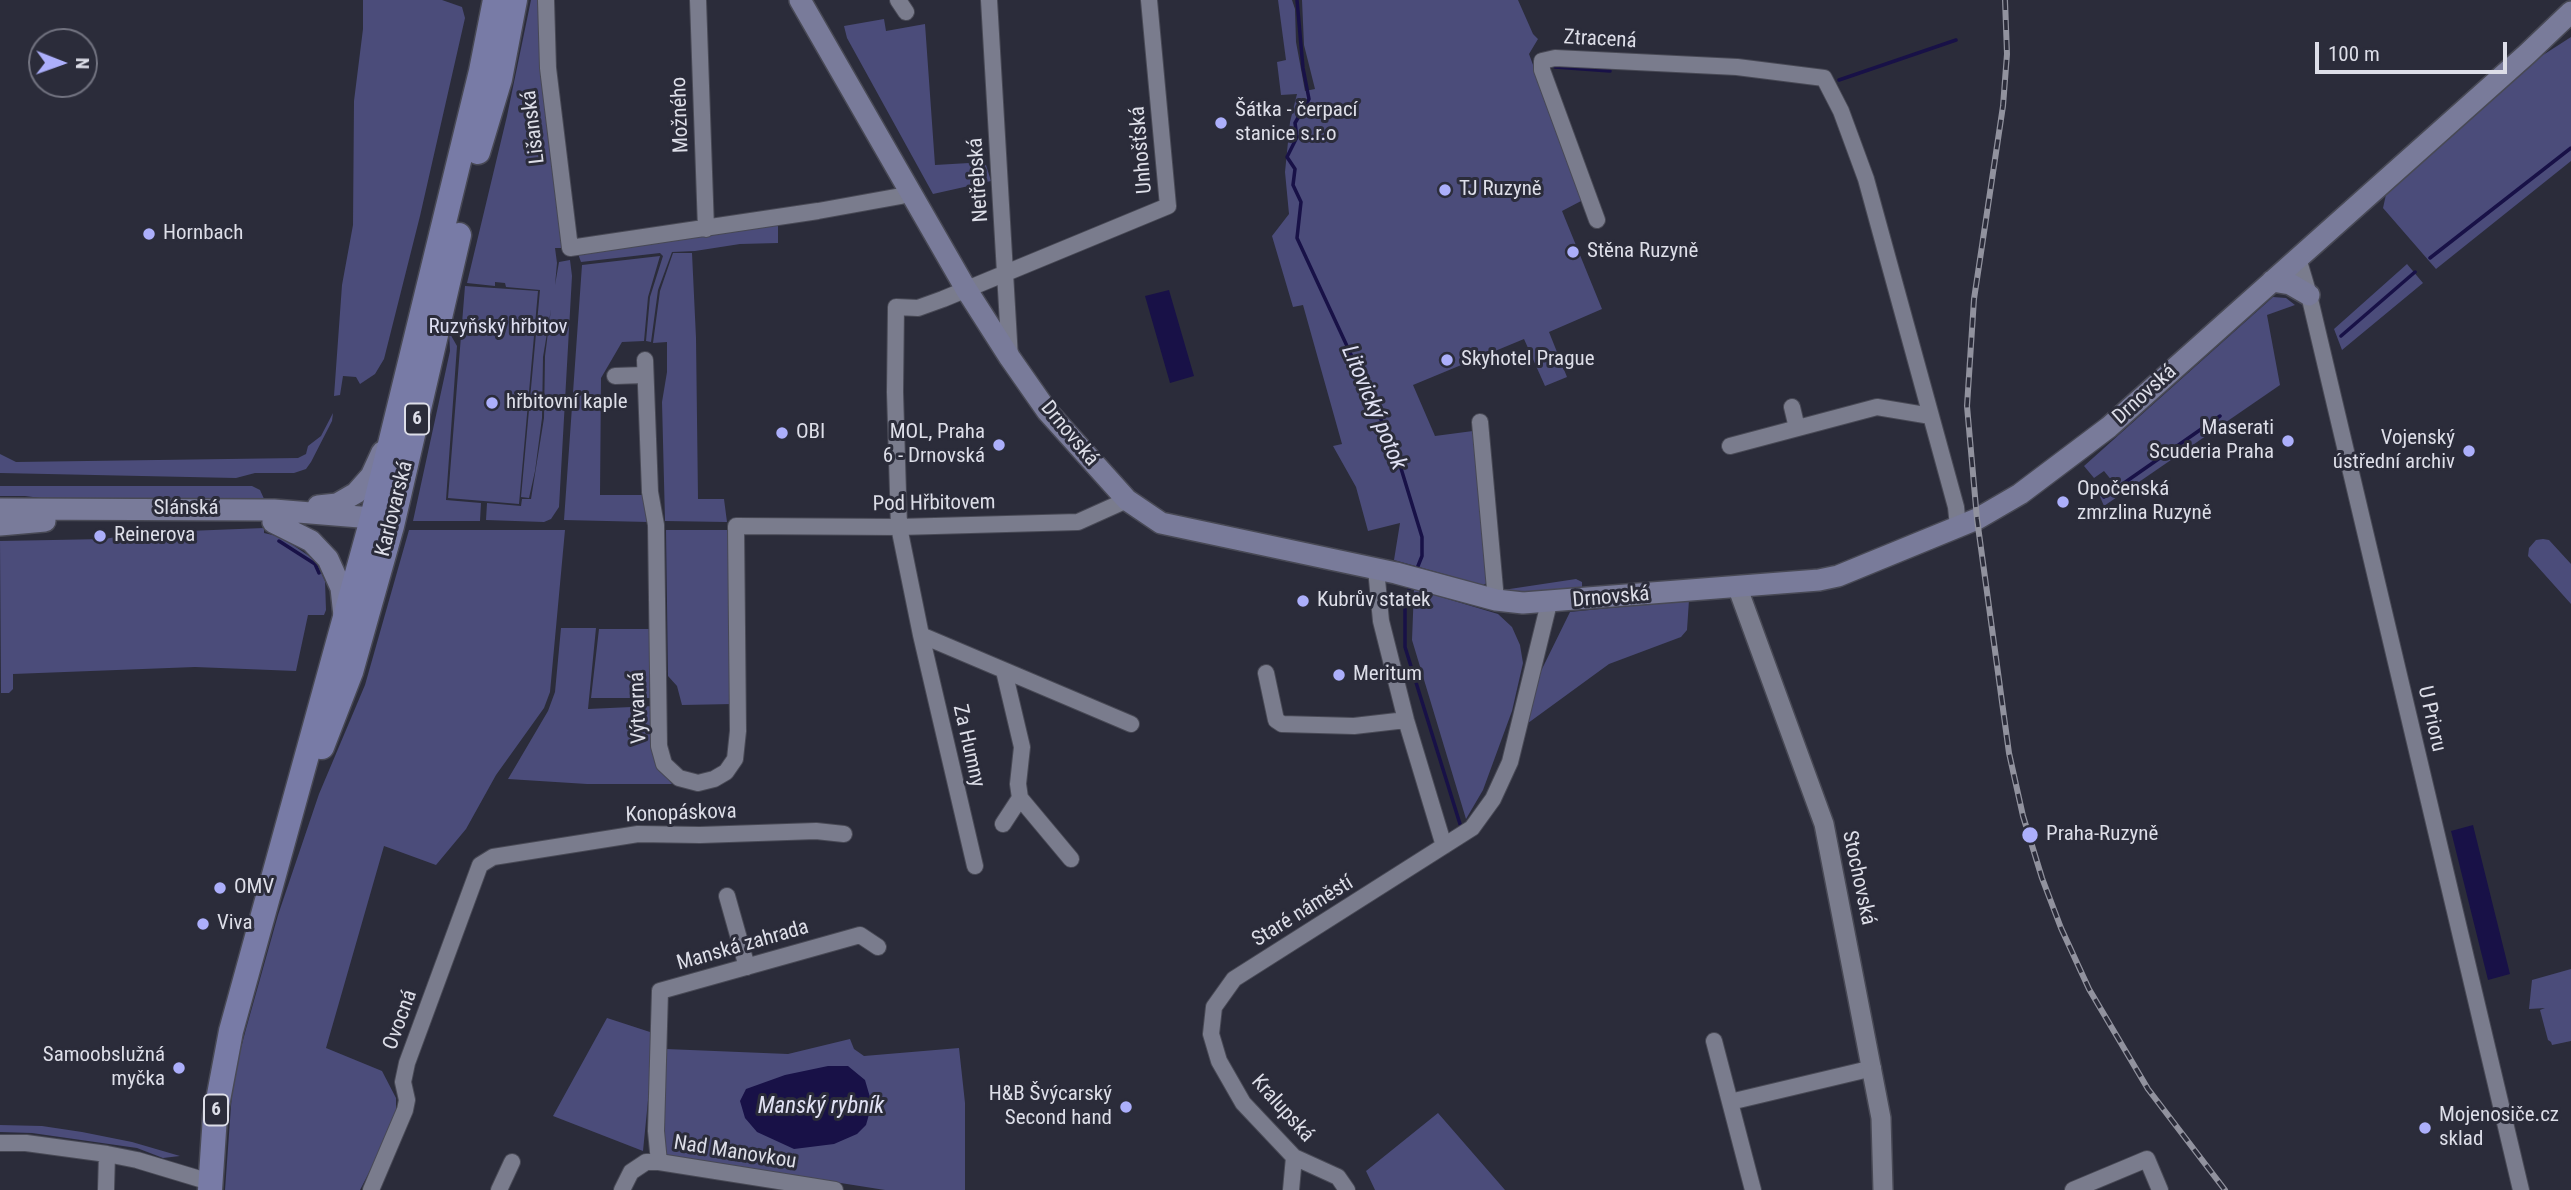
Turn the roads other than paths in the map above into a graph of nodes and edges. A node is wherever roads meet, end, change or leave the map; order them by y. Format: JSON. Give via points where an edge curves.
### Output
{"nodes":[{"id":1,"x":495,"y":0,"type":"edge"},
{"id":2,"x":515,"y":0,"type":"edge"},
{"id":3,"x":546,"y":0,"type":"edge"},
{"id":4,"x":698,"y":0,"type":"edge"},
{"id":5,"x":800,"y":0,"type":"edge"},
{"id":6,"x":989,"y":0,"type":"edge"},
{"id":7,"x":1149,"y":0,"type":"edge"},
{"id":8,"x":2571,"y":12,"type":"edge"},
{"id":9,"x":2571,"y":27,"type":"edge"},
{"id":10,"x":2527,"y":54,"type":"junction"},
{"id":11,"x":910,"y":192,"type":"junction"},
{"id":12,"x":1597,"y":219,"type":"dead end"},
{"id":13,"x":706,"y":229,"type":"junction"},
{"id":14,"x":2298,"y":258,"type":"junction"},
{"id":15,"x":1006,"y":272,"type":"junction"},
{"id":16,"x":2273,"y":281,"type":"junction"},
{"id":17,"x":966,"y":289,"type":"junction"},
{"id":18,"x":2309,"y":295,"type":"junction"},
{"id":19,"x":1010,"y":358,"type":"junction"},
{"id":20,"x":615,"y":376,"type":"dead end"},
{"id":21,"x":1792,"y":407,"type":"dead end"},
{"id":22,"x":1931,"y":416,"type":"junction"},
{"id":23,"x":397,"y":422,"type":"junction"},
{"id":24,"x":1480,"y":422,"type":"dead end"},
{"id":25,"x":1797,"y":428,"type":"junction"},
{"id":26,"x":1730,"y":446,"type":"dead end"},
{"id":27,"x":1127,"y":500,"type":"junction"},
{"id":28,"x":0,"y":509,"type":"edge"},
{"id":29,"x":273,"y":516,"type":"junction"},
{"id":30,"x":0,"y":525,"type":"edge"},
{"id":31,"x":378,"y":525,"type":"junction"},
{"id":32,"x":736,"y":526,"type":"joint"},
{"id":33,"x":899,"y":527,"type":"junction"},
{"id":34,"x":1958,"y":527,"type":"junction"},
{"id":35,"x":1386,"y":571,"type":"junction"},
{"id":36,"x":1737,"y":586,"type":"junction"},
{"id":37,"x":1496,"y":600,"type":"junction"},
{"id":38,"x":1549,"y":603,"type":"junction"},
{"id":39,"x":344,"y":621,"type":"junction"},
{"id":40,"x":920,"y":635,"type":"junction"},
{"id":41,"x":1004,"y":671,"type":"junction"},
{"id":42,"x":1266,"y":673,"type":"dead end"},
{"id":43,"x":1406,"y":720,"type":"junction"},
{"id":44,"x":1130,"y":724,"type":"dead end"},
{"id":45,"x":1020,"y":798,"type":"junction"},
{"id":46,"x":295,"y":805,"type":"junction"},
{"id":47,"x":1003,"y":824,"type":"dead end"},
{"id":48,"x":844,"y":834,"type":"dead end"},
{"id":49,"x":1444,"y":846,"type":"junction"},
{"id":50,"x":1071,"y":859,"type":"dead end"},
{"id":51,"x":481,"y":865,"type":"joint"},
{"id":52,"x":975,"y":866,"type":"dead end"},
{"id":53,"x":727,"y":896,"type":"dead end"},
{"id":54,"x":878,"y":947,"type":"dead end"},
{"id":55,"x":747,"y":967,"type":"junction"},
{"id":56,"x":1211,"y":1034,"type":"joint"},
{"id":57,"x":1714,"y":1041,"type":"dead end"},
{"id":58,"x":1873,"y":1069,"type":"junction"},
{"id":59,"x":1730,"y":1102,"type":"junction"},
{"id":60,"x":0,"y":1143,"type":"edge"},
{"id":61,"x":107,"y":1154,"type":"junction"},
{"id":62,"x":1294,"y":1157,"type":"junction"},
{"id":63,"x":512,"y":1162,"type":"dead end"},
{"id":64,"x":659,"y":1162,"type":"junction"},
{"id":65,"x":210,"y":1186,"type":"edge"},
{"id":66,"x":1885,"y":1189,"type":"edge"},
{"id":67,"x":106,"y":1190,"type":"edge"},
{"id":68,"x":371,"y":1190,"type":"edge"},
{"id":69,"x":499,"y":1190,"type":"edge"},
{"id":70,"x":622,"y":1190,"type":"edge"},
{"id":71,"x":835,"y":1190,"type":"edge"},
{"id":72,"x":1291,"y":1190,"type":"edge"},
{"id":73,"x":1347,"y":1190,"type":"edge"},
{"id":74,"x":1753,"y":1190,"type":"edge"},
{"id":75,"x":2073,"y":1190,"type":"edge"},
{"id":76,"x":2160,"y":1190,"type":"edge"},
{"id":77,"x":2521,"y":1190,"type":"edge"}],
"edges":[{"from":1,"to":23,"type":"main road","name":"Karlovarská","number":"6"},
{"from":2,"to":31,"type":"main road","name":"Karlovarská","number":"6","via":[[500,79]]},
{"from":3,"to":13,"type":"street","name":"Lišanská","via":[[548,68],[569,248]]},
{"from":4,"to":13,"type":"street","name":"Možného"},
{"from":5,"to":11,"type":"main road","name":"Drnovská"},
{"from":6,"to":15,"type":"street","name":"Netřebská"},
{"from":7,"to":15,"type":"street","name":"Unhošťská","via":[[1168,206]]},
{"from":8,"to":10,"type":"main road","name":"Drnovská"},
{"from":9,"to":10,"type":"main road","name":"Drnovská"},
{"from":10,"to":14,"type":"main road","name":"Drnovská"},
{"from":11,"to":13,"type":"street"},
{"from":11,"to":17,"type":"main road","name":"Drnovská"},
{"from":12,"to":22,"type":"street","name":"Ztracená","via":[[1542,61],[1737,67],[1824,78],[1866,179]]},
{"from":14,"to":16,"type":"main road","name":"Drnovská"},
{"from":14,"to":18,"type":"street","name":"U Prioru"},
{"from":15,"to":17,"type":"street"},
{"from":15,"to":19,"type":"street","name":"Netřebská"},
{"from":16,"to":18,"type":"main road"},
{"from":16,"to":34,"type":"main road","name":"Drnovská","via":[[2075,454],[2020,494]]},
{"from":17,"to":19,"type":"main road","name":"Drnovská"},
{"from":17,"to":33,"type":"street","name":"Za Humny","via":[[918,307],[896,307]]},
{"from":18,"to":77,"type":"street","name":"U Prioru"},
{"from":19,"to":27,"type":"main road","name":"Drnovská","via":[[1047,411]]},
{"from":20,"to":32,"type":"street","name":"Výtvarná","via":[[645,367],[650,492],[656,525],[659,746],[671,771],[698,783],[726,772],[737,748]]},
{"from":21,"to":25,"type":"street"},
{"from":22,"to":25,"type":"street","via":[[1877,407]]},
{"from":22,"to":34,"type":"street"},
{"from":23,"to":29,"type":"main road","via":[[371,476],[349,498]]},
{"from":23,"to":31,"type":"main road","name":"Karlovarská","number":"6"},
{"from":24,"to":37,"type":"street"},
{"from":25,"to":26,"type":"street"},
{"from":27,"to":33,"type":"street","name":"Pod Hřbitovem","via":[[1078,522]]},
{"from":27,"to":35,"type":"main road","name":"Drnovská","via":[[1161,523]]},
{"from":28,"to":29,"type":"main road","name":"Slánská"},
{"from":29,"to":30,"type":"main road","name":"Slánská"},
{"from":29,"to":31,"type":"main road","name":"Slánská"},
{"from":29,"to":39,"type":"main road","via":[[311,541],[328,559],[341,588]]},
{"from":31,"to":39,"type":"main road","name":"Karlovarská","number":"6"},
{"from":31,"to":46,"type":"main road","name":"Karlovarská","number":"6","via":[[361,638],[338,709]]},
{"from":32,"to":33,"type":"street","name":"Pod Hřbitovem"},
{"from":33,"to":40,"type":"street","name":"Za Humny"},
{"from":34,"to":36,"type":"main road","name":"Drnovská","via":[[1829,579]]},
{"from":35,"to":37,"type":"main road","name":"Drnovská"},
{"from":35,"to":43,"type":"street","via":[[1381,621]]},
{"from":36,"to":38,"type":"main road","name":"Drnovská"},
{"from":36,"to":58,"type":"street","name":"Stochovská","via":[[1824,824]]},
{"from":37,"to":38,"type":"main road","name":"Drnovská"},
{"from":38,"to":49,"type":"street","name":"Staré náměstí","via":[[1510,762],[1493,799],[1472,828]]},
{"from":39,"to":46,"type":"main road","name":"Karlovarská","number":"6"},
{"from":40,"to":41,"type":"street"},
{"from":40,"to":52,"type":"street","name":"Za Humny"},
{"from":41,"to":44,"type":"street"},
{"from":41,"to":45,"type":"street","via":[[1022,747]]},
{"from":42,"to":43,"type":"street","via":[[1276,720],[1282,724],[1354,726]]},
{"from":43,"to":49,"type":"street"},
{"from":45,"to":47,"type":"street"},
{"from":45,"to":50,"type":"street"},
{"from":46,"to":65,"type":"main road","name":"Karlovarská","number":"6","via":[[231,1031],[215,1116]]},
{"from":48,"to":51,"type":"street","name":"Konopáskova","via":[[638,834],[493,857]]},
{"from":49,"to":56,"type":"street","name":"Staré náměstí","via":[[1234,979],[1214,1007]]},
{"from":51,"to":68,"type":"street","name":"Ovocná","via":[[407,1063],[405,1110]]},
{"from":53,"to":55,"type":"street"},
{"from":54,"to":55,"type":"street","name":"Manská zahrada","via":[[860,934]]},
{"from":55,"to":64,"type":"street","name":"Manská zahrada","via":[[660,991]]},
{"from":56,"to":62,"type":"street","name":"Kralupská","via":[[1219,1061],[1243,1104]]},
{"from":57,"to":59,"type":"street"},
{"from":58,"to":59,"type":"street"},
{"from":58,"to":66,"type":"street","name":"Stochovská"},
{"from":59,"to":74,"type":"street"},
{"from":60,"to":61,"type":"street"},
{"from":61,"to":65,"type":"street"},
{"from":61,"to":67,"type":"street"},
{"from":62,"to":72,"type":"street"},
{"from":62,"to":73,"type":"street","name":"Kralupská","via":[[1338,1177]]},
{"from":63,"to":69,"type":"street"},
{"from":64,"to":70,"type":"street","name":"Nad Manovkou","via":[[646,1162],[631,1172]]},
{"from":64,"to":71,"type":"street","name":"Nad Manovkou"},
{"from":75,"to":76,"type":"street","via":[[2147,1159]]}]}
